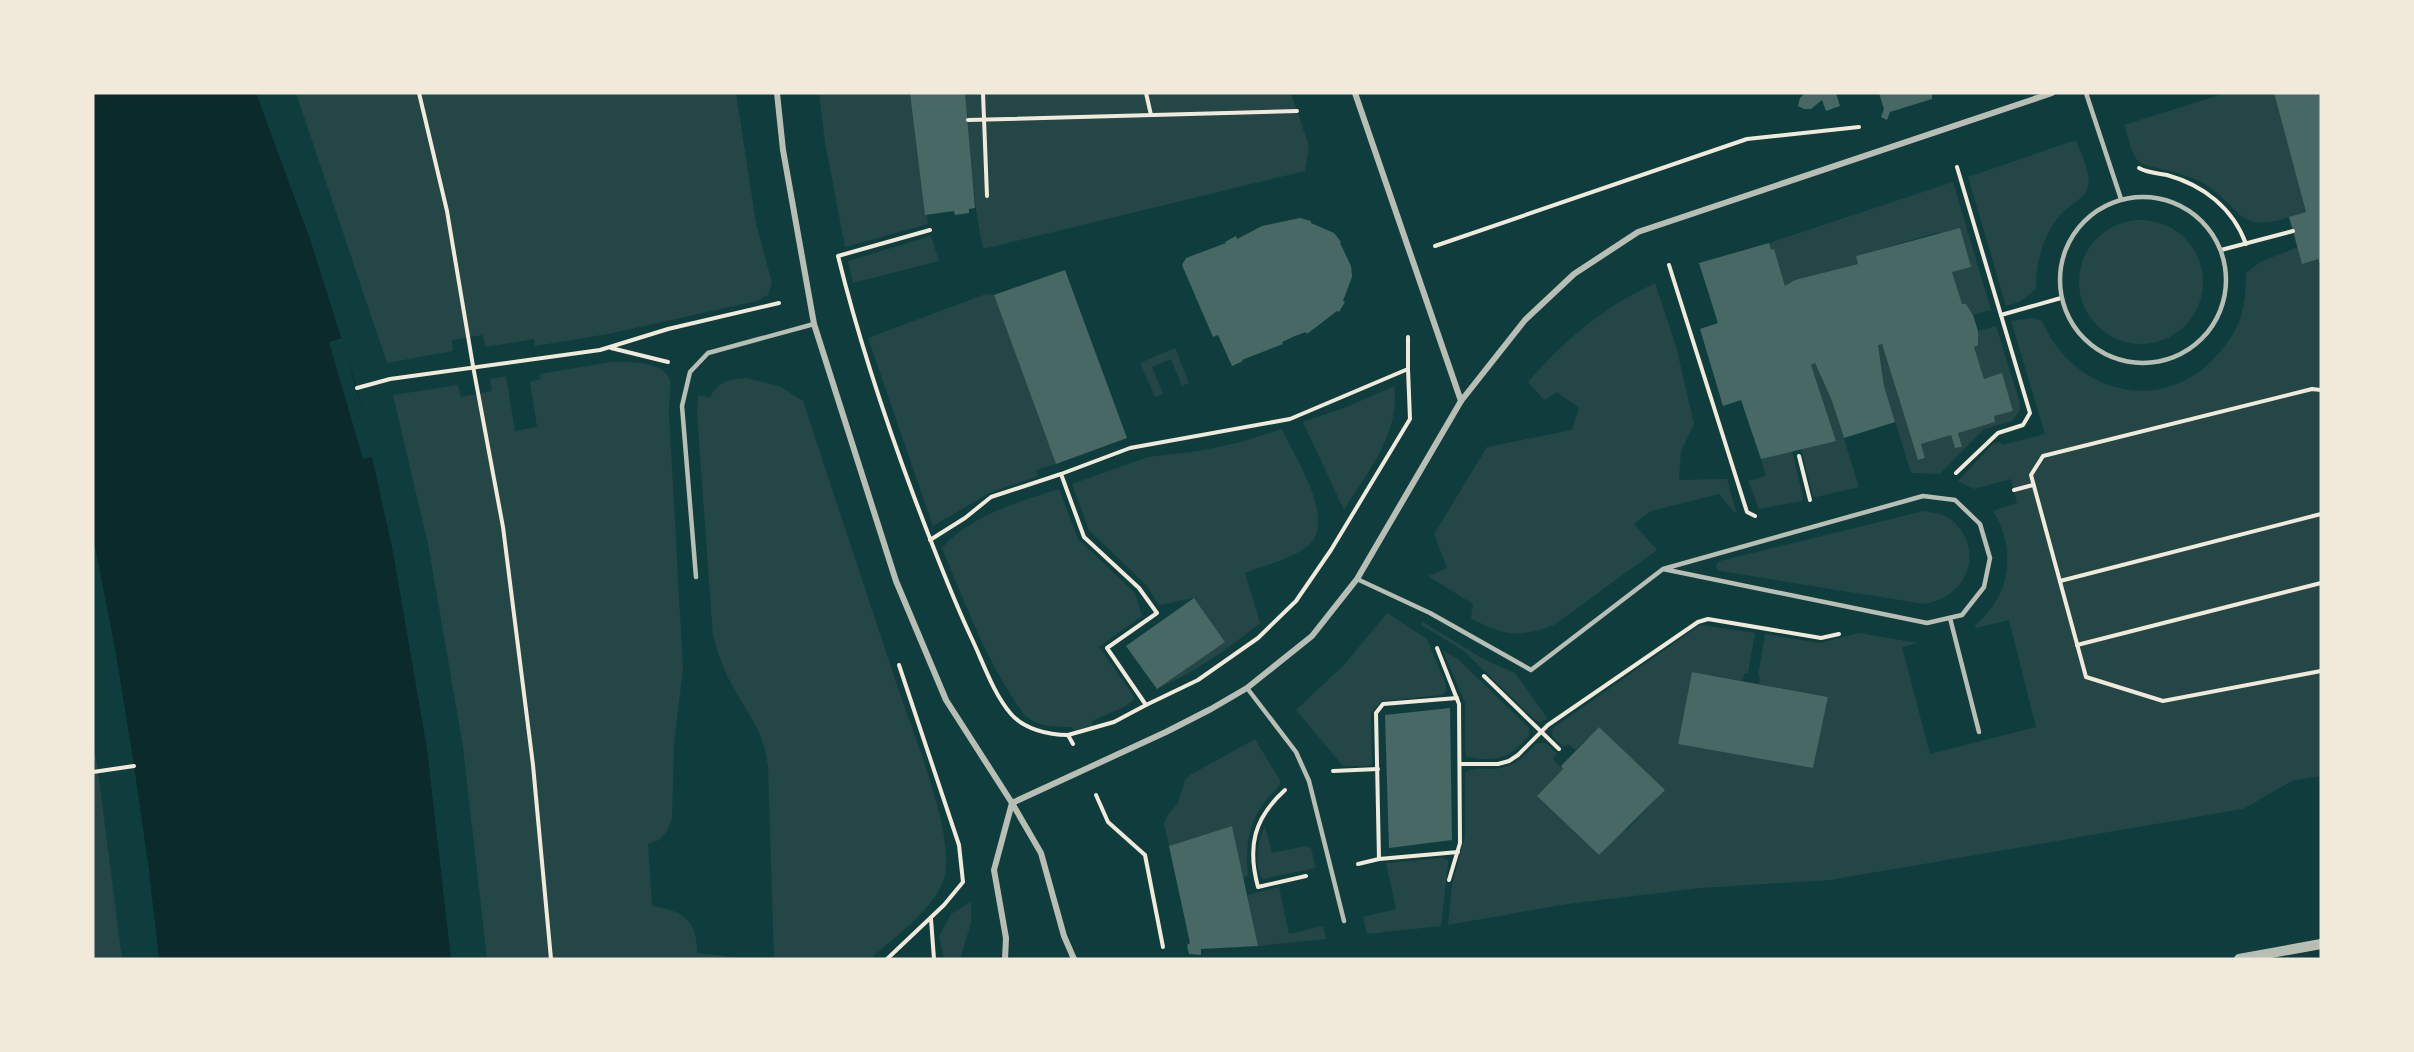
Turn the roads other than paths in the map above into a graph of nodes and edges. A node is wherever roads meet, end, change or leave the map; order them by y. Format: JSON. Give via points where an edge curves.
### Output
{"nodes":[{"id":1,"x":777,"y":93,"type":"edge"},
{"id":2,"x":1355,"y":93,"type":"edge"},
{"id":3,"x":2052,"y":93,"type":"edge"},
{"id":4,"x":2086,"y":93,"type":"edge"},
{"id":5,"x":2121,"y":199,"type":"junction"},
{"id":6,"x":814,"y":324,"type":"junction"},
{"id":7,"x":1461,"y":401,"type":"junction"},
{"id":8,"x":1663,"y":569,"type":"junction"},
{"id":9,"x":696,"y":577,"type":"dead end"},
{"id":10,"x":1357,"y":579,"type":"junction"},
{"id":11,"x":1950,"y":618,"type":"junction"},
{"id":12,"x":1247,"y":688,"type":"junction"},
{"id":13,"x":1979,"y":732,"type":"dead end"},
{"id":14,"x":1012,"y":803,"type":"junction"},
{"id":15,"x":1344,"y":921,"type":"dead end"},
{"id":16,"x":2321,"y":944,"type":"edge"},
{"id":17,"x":1005,"y":959,"type":"edge"},
{"id":18,"x":1074,"y":959,"type":"edge"},
{"id":19,"x":2239,"y":959,"type":"edge"}],
"edges":[{"from":1,"to":6,"type":"street","via":[[783,150]]},
{"from":2,"to":7,"type":"street"},
{"from":3,"to":7,"type":"street","via":[[1638,232],[1574,274],[1525,320]]},
{"from":4,"to":5,"type":"lane"},
{"from":5,"to":5,"type":"lane","via":[[2094,212],[2072,234],[2060,263],[2061,298],[2070,323],[2091,345],[2118,360],[2149,363],[2179,356],[2204,338],[2220,312],[2227,282],[2221,250],[2206,225],[2182,206],[2152,197]]},
{"from":6,"to":9,"type":"lane","via":[[708,353],[690,372],[682,413]]},
{"from":6,"to":14,"type":"street","via":[[896,581],[946,700]]},
{"from":7,"to":10,"type":"street"},
{"from":8,"to":10,"type":"lane","via":[[1531,670],[1430,613]]},
{"from":8,"to":11,"type":"lane","via":[[1927,623]]},
{"from":8,"to":11,"type":"lane","via":[[1923,496],[1955,500],[1980,524],[1990,558],[1984,587],[1962,615]]},
{"from":10,"to":12,"type":"street","via":[[1312,636]]},
{"from":11,"to":13,"type":"lane"},
{"from":12,"to":14,"type":"street","via":[[1166,732]]},
{"from":12,"to":15,"type":"lane","via":[[1296,752],[1309,782]]},
{"from":14,"to":17,"type":"street","via":[[994,870],[1006,938]]},
{"from":14,"to":18,"type":"street","via":[[1041,853]]},
{"from":16,"to":19,"type":"street"}]}
